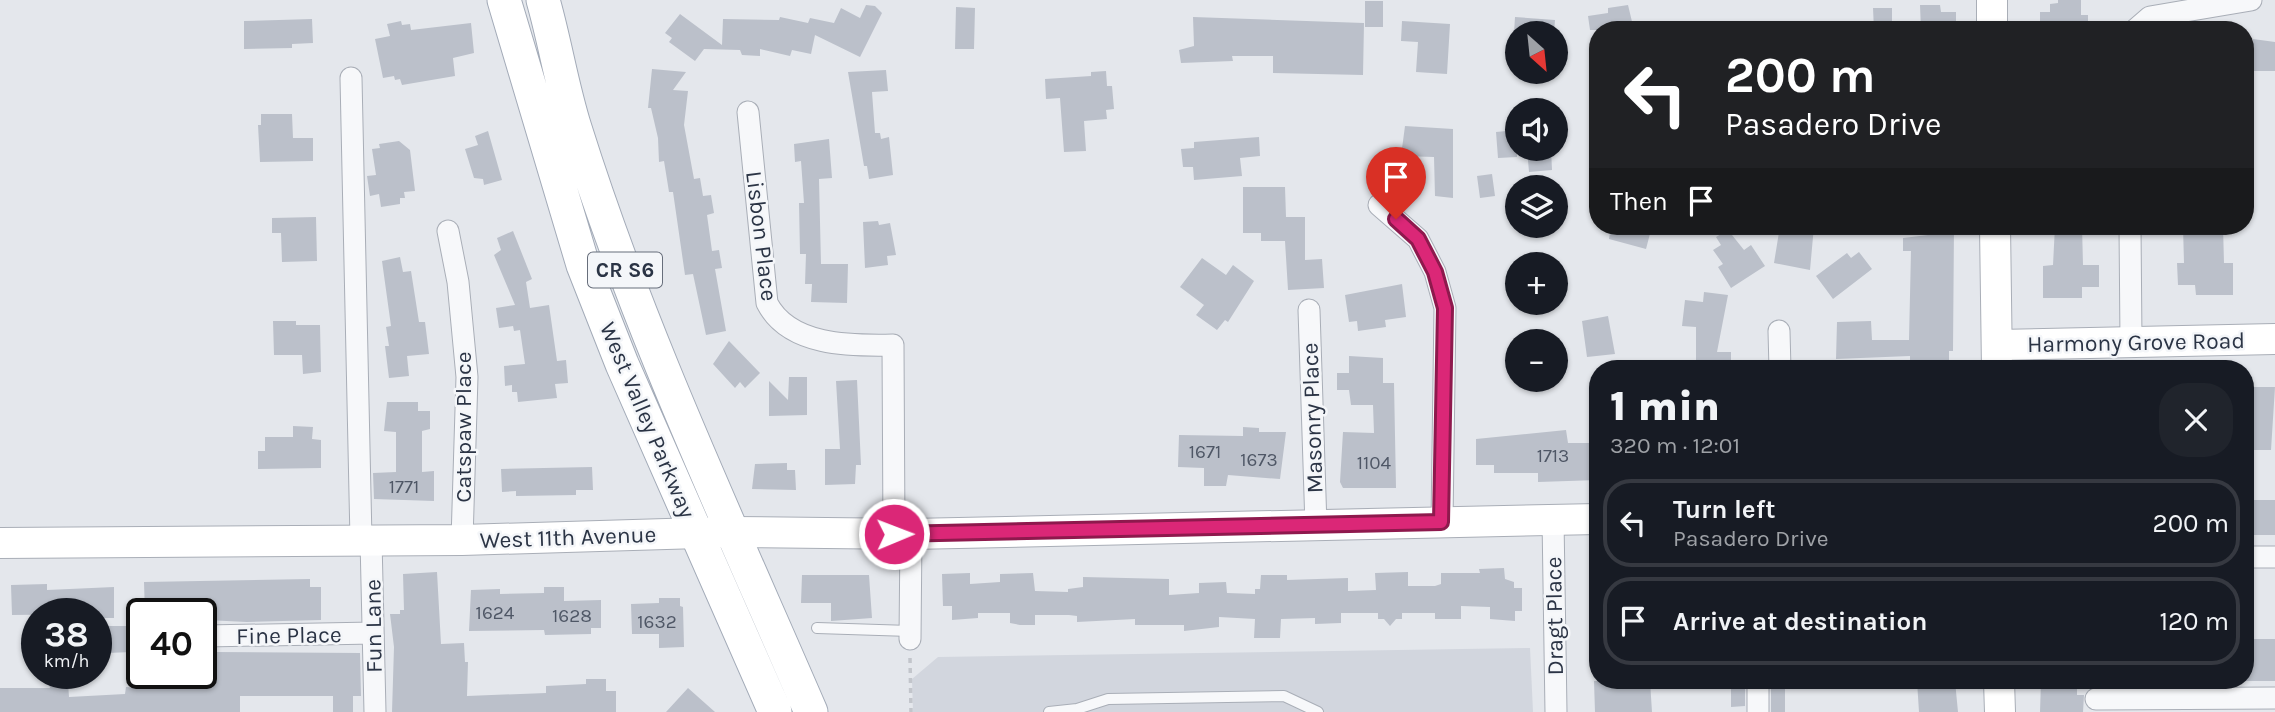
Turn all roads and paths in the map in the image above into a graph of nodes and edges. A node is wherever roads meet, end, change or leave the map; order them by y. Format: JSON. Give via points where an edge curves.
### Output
{"nodes":[{"id":1,"x":504,"y":0,"type":"edge"},
{"id":2,"x":543,"y":0,"type":"edge"},
{"id":3,"x":1992,"y":0,"type":"edge"},
{"id":4,"x":2251,"y":0,"type":"edge"},
{"id":5,"x":1992,"y":21,"type":"edge"},
{"id":6,"x":2146,"y":21,"type":"edge"},
{"id":7,"x":351,"y":78,"type":"dead end"},
{"id":8,"x":748,"y":113,"type":"dead end"},
{"id":9,"x":1379,"y":205,"type":"dead end"},
{"id":10,"x":448,"y":231,"type":"dead end"},
{"id":11,"x":1995,"y":235,"type":"edge"},
{"id":12,"x":2130,"y":235,"type":"edge"},
{"id":13,"x":1308,"y":310,"type":"dead end"},
{"id":14,"x":1779,"y":331,"type":"dead end"},
{"id":15,"x":2275,"y":338,"type":"edge"},
{"id":16,"x":2131,"y":341,"type":"junction"},
{"id":17,"x":1997,"y":357,"type":"edge"},
{"id":18,"x":1780,"y":360,"type":"edge"},
{"id":19,"x":1553,"y":519,"type":"junction"},
{"id":20,"x":1589,"y":519,"type":"edge"},
{"id":21,"x":1441,"y":522,"type":"junction"},
{"id":22,"x":1316,"y":526,"type":"junction"},
{"id":23,"x":733,"y":532,"type":"junction"},
{"id":24,"x":697,"y":533,"type":"junction"},
{"id":25,"x":902,"y":534,"type":"junction"},
{"id":26,"x":366,"y":540,"type":"junction"},
{"id":27,"x":462,"y":540,"type":"junction"},
{"id":28,"x":0,"y":543,"type":"edge"},
{"id":29,"x":2254,"y":557,"type":"edge"},
{"id":30,"x":2275,"y":557,"type":"edge"},
{"id":31,"x":817,"y":628,"type":"dead end"},
{"id":32,"x":373,"y":633,"type":"junction"},
{"id":33,"x":910,"y":635,"type":"junction"},
{"id":34,"x":217,"y":636,"type":"edge"},
{"id":35,"x":1758,"y":689,"type":"edge"},
{"id":36,"x":1999,"y":689,"type":"edge"},
{"id":37,"x":2096,"y":697,"type":"edge"},
{"id":38,"x":2275,"y":698,"type":"edge"},
{"id":39,"x":375,"y":712,"type":"edge"},
{"id":40,"x":775,"y":712,"type":"edge"},
{"id":41,"x":811,"y":712,"type":"edge"},
{"id":42,"x":911,"y":712,"type":"edge"},
{"id":43,"x":1049,"y":712,"type":"edge"},
{"id":44,"x":1318,"y":712,"type":"edge"},
{"id":45,"x":1556,"y":712,"type":"edge"},
{"id":46,"x":1758,"y":712,"type":"edge"},
{"id":47,"x":2000,"y":712,"type":"edge"}],
"edges":[{"from":1,"to":24,"type":"main road","name":"West Valley Parkway","number":"CR S6","via":[[583,265]]},
{"from":2,"to":23,"type":"main road","name":"West Valley Parkway","number":"CR S6","via":[[574,126],[619,257]]},
{"from":3,"to":5,"type":"street"},
{"from":4,"to":6,"type":"street"},
{"from":7,"to":26,"type":"street","name":"Fun Lane"},
{"from":8,"to":25,"type":"street","name":"Lisbon Place","via":[[767,303],[774,317],[801,335],[859,346],[893,345]]},
{"from":9,"to":21,"type":"street","via":[[1418,239],[1435,272],[1445,308]]},
{"from":10,"to":27,"type":"street","name":"Catspaw Place","via":[[467,377]]},
{"from":11,"to":17,"type":"street"},
{"from":12,"to":16,"type":"street"},
{"from":13,"to":22,"type":"street","name":"Masonry Place"},
{"from":14,"to":18,"type":"street"},
{"from":15,"to":16,"type":"street","name":"Harmony Grove Road"},
{"from":16,"to":17,"type":"street","name":"Harmony Grove Road"},
{"from":19,"to":20,"type":"street","name":"West 11th Avenue"},
{"from":19,"to":21,"type":"street","name":"West 11th Avenue"},
{"from":19,"to":45,"type":"street","name":"Dragt Place"},
{"from":21,"to":22,"type":"street","name":"West 11th Avenue"},
{"from":22,"to":25,"type":"street","name":"West 11th Avenue"},
{"from":23,"to":24,"type":"street","name":"West 11th Avenue"},
{"from":23,"to":25,"type":"street","name":"West 11th Avenue"},
{"from":23,"to":41,"type":"main road","name":"West Valley Parkway","number":"CR S6"},
{"from":24,"to":27,"type":"street","name":"West 11th Avenue"},
{"from":24,"to":40,"type":"main road","name":"West Valley Parkway","number":"CR S6"},
{"from":25,"to":33,"type":"street"},
{"from":26,"to":27,"type":"street","name":"West 11th Avenue"},
{"from":26,"to":28,"type":"street","name":"West 11th Avenue"},
{"from":26,"to":32,"type":"street","name":"Fun Lane"},
{"from":29,"to":30,"type":"street"},
{"from":31,"to":33,"type":"lane"},
{"from":32,"to":34,"type":"street","name":"Fine Place"},
{"from":32,"to":39,"type":"street","name":"Fun Lane"},
{"from":33,"to":42,"type":"path"},
{"from":35,"to":46,"type":"street"},
{"from":36,"to":47,"type":"street"},
{"from":37,"to":38,"type":"street"},
{"from":43,"to":44,"type":"lane","via":[[1108,699],[1284,696]]}]}
